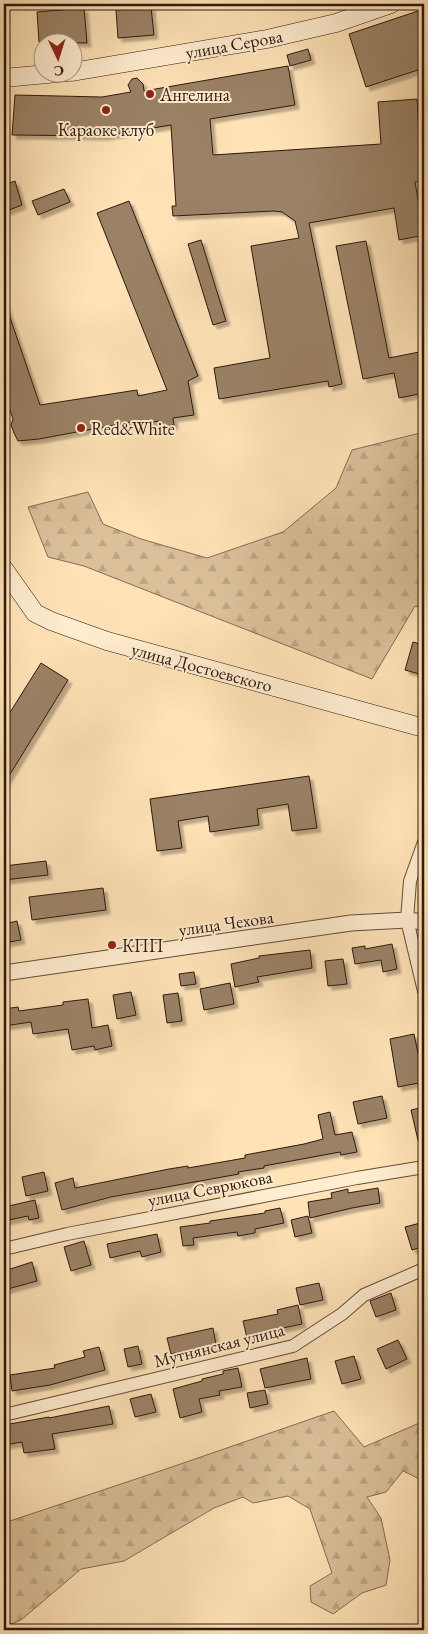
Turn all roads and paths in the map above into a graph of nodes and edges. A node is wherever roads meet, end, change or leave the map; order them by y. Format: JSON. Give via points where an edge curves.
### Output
{"nodes":[{"id":1,"x":392,"y":4,"type":"edge"},
{"id":2,"x":82,"y":70,"type":"edge"},
{"id":3,"x":32,"y":75,"type":"edge"},
{"id":4,"x":4,"y":78,"type":"edge"},
{"id":5,"x":4,"y":569,"type":"edge"},
{"id":6,"x":424,"y":728,"type":"edge"},
{"id":7,"x":424,"y":842,"type":"edge"},
{"id":8,"x":407,"y":920,"type":"junction"},
{"id":9,"x":424,"y":922,"type":"edge"},
{"id":10,"x":4,"y":973,"type":"edge"},
{"id":11,"x":424,"y":991,"type":"edge"},
{"id":12,"x":424,"y":1167,"type":"edge"},
{"id":13,"x":4,"y":1248,"type":"edge"},
{"id":14,"x":424,"y":1268,"type":"edge"},
{"id":15,"x":4,"y":1415,"type":"edge"}],
"edges":[{"from":1,"to":2,"type":"main road","name":"улица Серова","via":[[336,23],[267,39]]},
{"from":3,"to":4,"type":"main road"},
{"from":5,"to":6,"type":"main road","name":"улица Достоевского","via":[[35,613],[51,621],[107,641]]},
{"from":7,"to":8,"type":"street","via":[[410,881]]},
{"from":8,"to":9,"type":"street","name":"улица Чехова"},
{"from":8,"to":10,"type":"street","name":"улица Чехова","via":[[351,923]]},
{"from":8,"to":11,"type":"street"},
{"from":12,"to":13,"type":"street","name":"улица Севрюкова"},
{"from":14,"to":15,"type":"street","name":"Мутнянская улица","via":[[364,1295],[342,1314],[293,1346]]}]}
